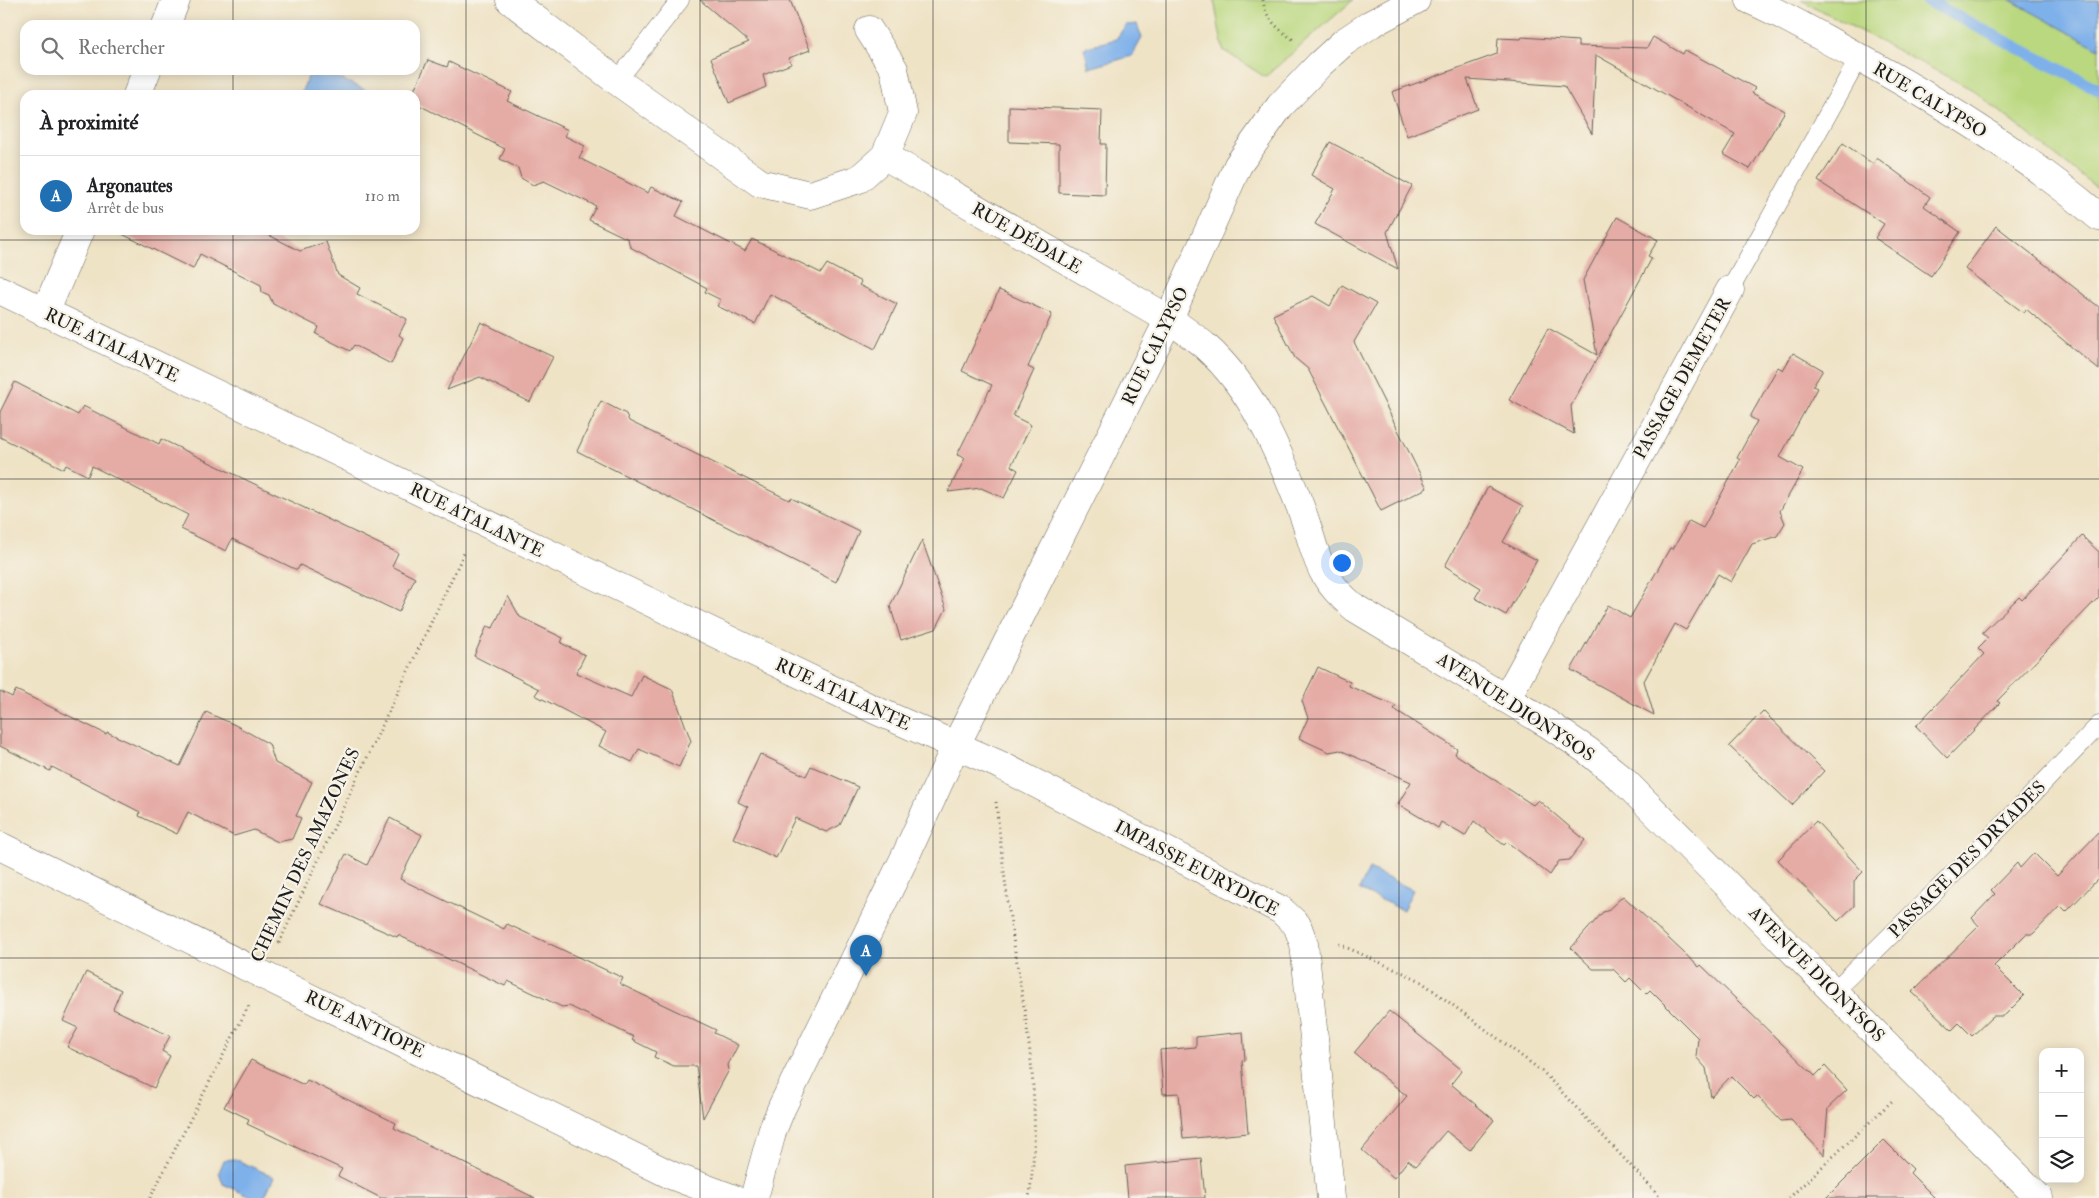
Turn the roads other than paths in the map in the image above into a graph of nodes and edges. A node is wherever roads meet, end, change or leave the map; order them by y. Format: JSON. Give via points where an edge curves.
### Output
{"nodes":[{"id":1,"x":176,"y":0,"type":"edge"},
{"id":2,"x":510,"y":0,"type":"edge"},
{"id":3,"x":680,"y":0,"type":"edge"},
{"id":4,"x":1416,"y":0,"type":"edge"},
{"id":5,"x":1750,"y":0,"type":"edge"},
{"id":6,"x":168,"y":20,"type":"edge"},
{"id":7,"x":869,"y":30,"type":"dead end"},
{"id":8,"x":1859,"y":58,"type":"junction"},
{"id":9,"x":145,"y":75,"type":"edge"},
{"id":10,"x":617,"y":81,"type":"junction"},
{"id":11,"x":139,"y":90,"type":"edge"},
{"id":12,"x":885,"y":156,"type":"junction"},
{"id":13,"x":2099,"y":217,"type":"edge"},
{"id":14,"x":78,"y":235,"type":"edge"},
{"id":15,"x":0,"y":290,"type":"edge"},
{"id":16,"x":1730,"y":290,"type":"joint"},
{"id":17,"x":45,"y":313,"type":"junction"},
{"id":18,"x":1169,"y":319,"type":"junction"},
{"id":19,"x":1506,"y":699,"type":"junction"},
{"id":20,"x":2099,"y":725,"type":"edge"},
{"id":21,"x":956,"y":745,"type":"junction"},
{"id":22,"x":0,"y":846,"type":"edge"},
{"id":23,"x":1834,"y":991,"type":"junction"},
{"id":24,"x":732,"y":1198,"type":"edge"},
{"id":25,"x":754,"y":1198,"type":"edge"},
{"id":26,"x":1331,"y":1198,"type":"edge"},
{"id":27,"x":2039,"y":1198,"type":"edge"}],
"edges":[{"from":1,"to":6,"type":"street"},
{"from":2,"to":10,"type":"street"},
{"from":3,"to":10,"type":"lane"},
{"from":4,"to":18,"type":"street","name":"RUE CALYPSO","via":[[1344,42],[1280,106],[1238,166]]},
{"from":5,"to":8,"type":"street","name":"RUE CALYPSO"},
{"from":7,"to":12,"type":"street","via":[[894,69],[903,113]]},
{"from":8,"to":13,"type":"street","name":"RUE CALYPSO","via":[[1911,85],[2010,148]]},
{"from":8,"to":16,"type":"lane","name":"PASSAGE DEMETER"},
{"from":9,"to":11,"type":"street"},
{"from":10,"to":12,"type":"street","via":[[760,183],[810,195],[859,179]]},
{"from":12,"to":18,"type":"street","name":"RUE DÉDALE"},
{"from":14,"to":17,"type":"street"},
{"from":15,"to":17,"type":"street","name":"RUE ATALANTE"},
{"from":16,"to":19,"type":"street","name":"PASSAGE DEMETER"},
{"from":17,"to":21,"type":"street","name":"RUE ATALANTE","via":[[875,710]]},
{"from":18,"to":19,"type":"street","name":"AVENUE DIONYSOS","via":[[1206,347],[1239,384],[1252,405],[1301,508],[1326,580],[1338,594],[1355,608]]},
{"from":18,"to":21,"type":"street","name":"RUE CALYPSO"},
{"from":19,"to":23,"type":"street","name":"AVENUE DIONYSOS","via":[[1588,751],[1622,779]]},
{"from":20,"to":23,"type":"lane","name":"PASSAGE DES DRYADES","via":[[2000,828]]},
{"from":21,"to":25,"type":"street","name":"RUE CALYPSO","via":[[772,1129]]},
{"from":21,"to":26,"type":"street","name":"IMPASSE EURYDICE","via":[[1282,910],[1297,925],[1304,944]]},
{"from":22,"to":24,"type":"street","name":"RUE ANTIOPE","via":[[673,1176]]},
{"from":23,"to":27,"type":"street","name":"AVENUE DIONYSOS"}]}
